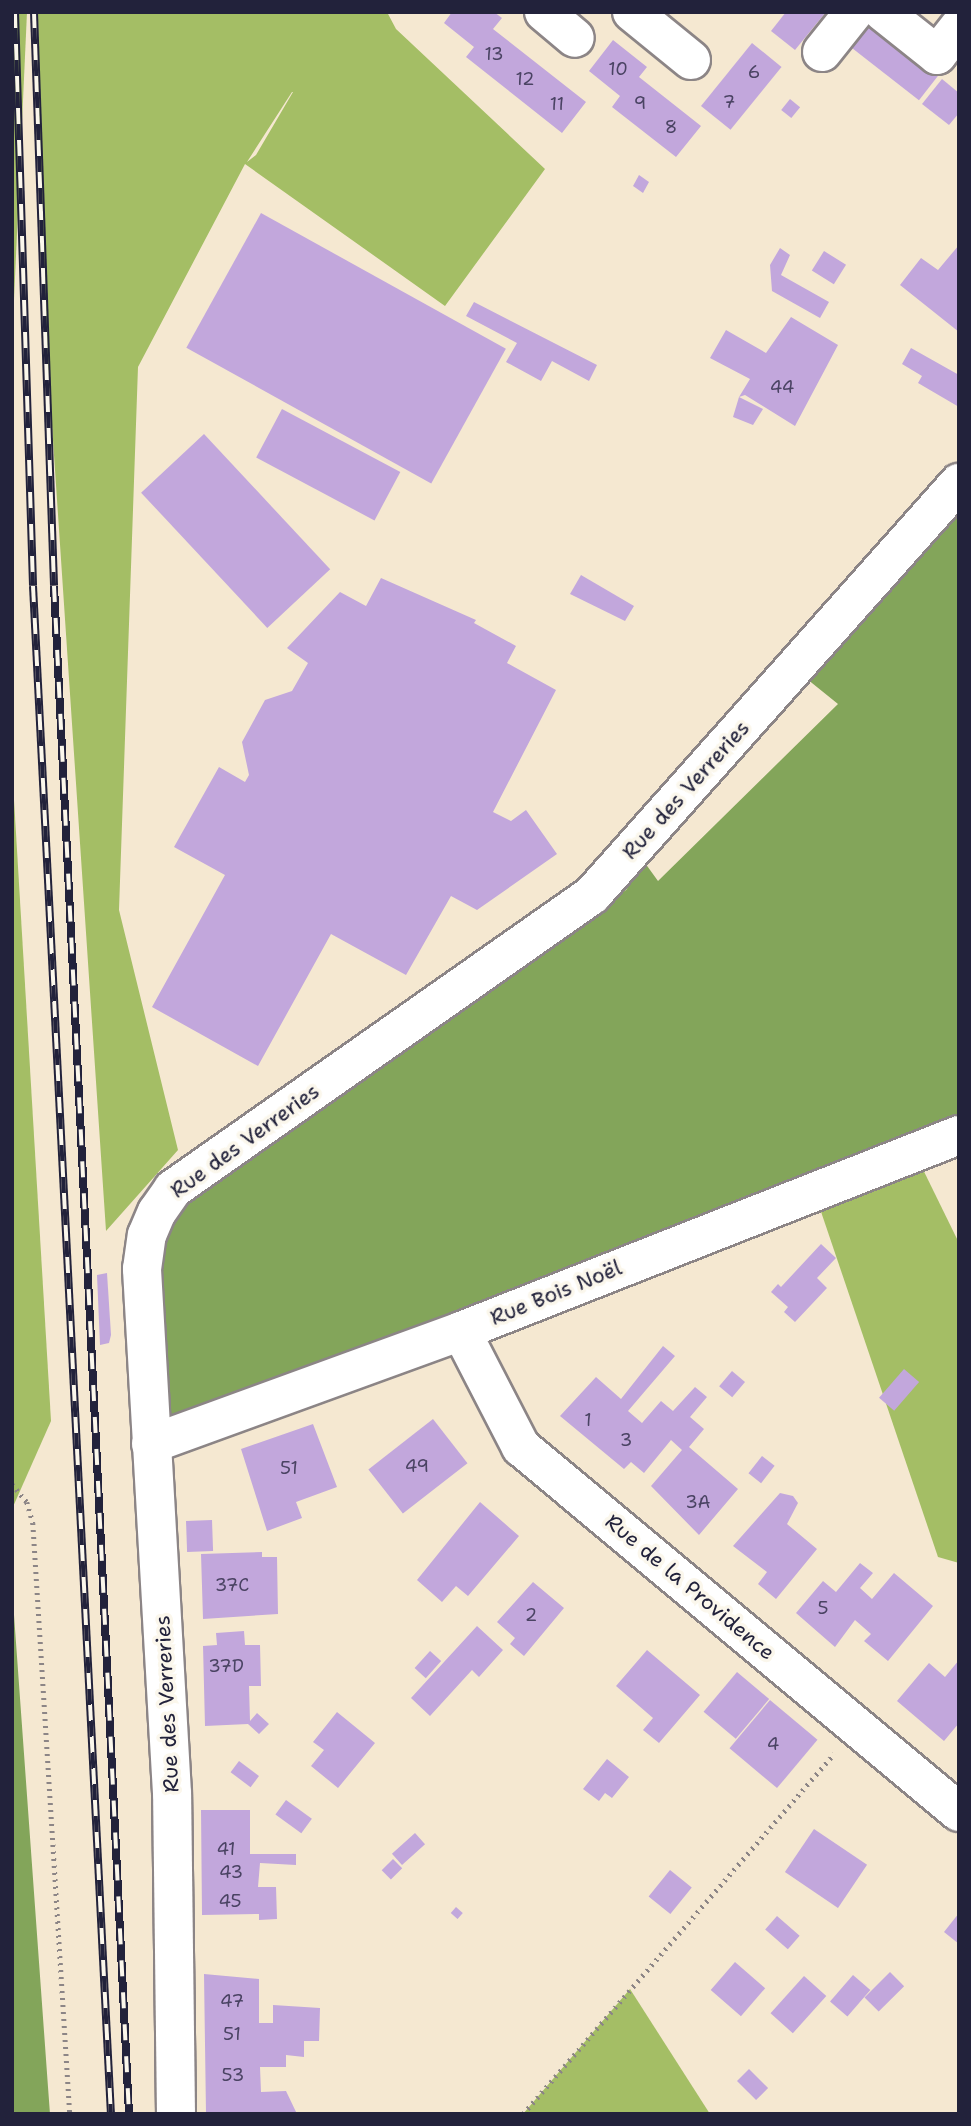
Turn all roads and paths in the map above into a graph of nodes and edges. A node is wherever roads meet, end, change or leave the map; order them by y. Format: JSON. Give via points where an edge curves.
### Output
{"nodes":[{"id":1,"x":544,"y":12,"type":"edge"},
{"id":2,"x":632,"y":12,"type":"edge"},
{"id":3,"x":854,"y":12,"type":"edge"},
{"id":4,"x":883,"y":12,"type":"edge"},
{"id":5,"x":959,"y":27,"type":"edge"},
{"id":6,"x":575,"y":38,"type":"dead end"},
{"id":7,"x":822,"y":51,"type":"dead end"},
{"id":8,"x":691,"y":60,"type":"dead end"},
{"id":9,"x":959,"y":483,"type":"edge"},
{"id":10,"x":959,"y":1135,"type":"edge"},
{"id":11,"x":461,"y":1331,"type":"junction"},
{"id":12,"x":151,"y":1444,"type":"junction"},
{"id":13,"x":12,"y":1484,"type":"edge"},
{"id":14,"x":857,"y":1727,"type":"junction"},
{"id":15,"x":959,"y":1812,"type":"edge"},
{"id":16,"x":71,"y":2114,"type":"edge"},
{"id":17,"x":176,"y":2114,"type":"edge"},
{"id":18,"x":523,"y":2114,"type":"edge"}],
"edges":[{"from":1,"to":6,"type":"street"},
{"from":2,"to":8,"type":"street"},
{"from":3,"to":7,"type":"street"},
{"from":4,"to":5,"type":"street","via":[[937,55]]},
{"from":9,"to":12,"type":"street","name":"Rue des Verreries","via":[[592,895],[173,1189],[147,1235],[142,1269]]},
{"from":10,"to":11,"type":"street","name":"Rue Bois Noël"},
{"from":11,"to":12,"type":"street","name":"Rue Bois Noël"},
{"from":11,"to":14,"type":"street","name":"Rue de la Providence","via":[[521,1447]]},
{"from":12,"to":17,"type":"street","name":"Rue des Verreries","via":[[172,1793]]},
{"from":13,"to":16,"type":"path","via":[[27,1502],[33,1523]]},
{"from":14,"to":15,"type":"street","name":"Rue de la Providence"},
{"from":14,"to":18,"type":"path"}]}
